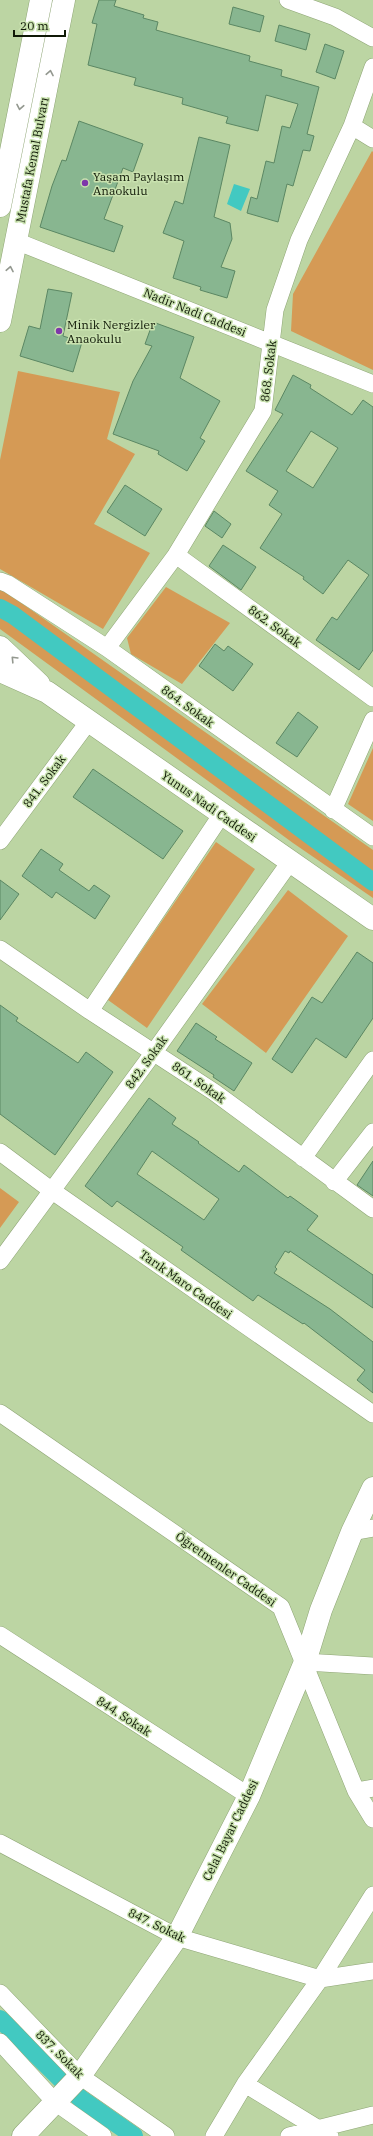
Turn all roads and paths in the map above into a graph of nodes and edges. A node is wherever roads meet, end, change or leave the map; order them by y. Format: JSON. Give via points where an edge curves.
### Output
{"nodes":[{"id":1,"x":41,"y":0,"type":"edge"},
{"id":2,"x":64,"y":0,"type":"edge"},
{"id":3,"x":288,"y":0,"type":"edge"},
{"id":4,"x":373,"y":38,"type":"edge"},
{"id":5,"x":373,"y":67,"type":"edge"},
{"id":6,"x":352,"y":126,"type":"junction"},
{"id":7,"x":373,"y":139,"type":"edge"},
{"id":8,"x":0,"y":206,"type":"edge"},
{"id":9,"x":16,"y":241,"type":"junction"},
{"id":10,"x":0,"y":321,"type":"edge"},
{"id":11,"x":272,"y":342,"type":"junction"},
{"id":12,"x":373,"y":384,"type":"edge"},
{"id":13,"x":176,"y":555,"type":"junction"},
{"id":14,"x":0,"y":581,"type":"edge"},
{"id":15,"x":0,"y":646,"type":"edge"},
{"id":16,"x":107,"y":648,"type":"junction"},
{"id":17,"x":0,"y":671,"type":"edge"},
{"id":18,"x":46,"y":692,"type":"junction"},
{"id":19,"x":373,"y":698,"type":"edge"},
{"id":20,"x":373,"y":720,"type":"edge"},
{"id":21,"x":89,"y":721,"type":"junction"},
{"id":22,"x":333,"y":810,"type":"junction"},
{"id":23,"x":222,"y":814,"type":"junction"},
{"id":24,"x":373,"y":837,"type":"edge"},
{"id":25,"x":0,"y":841,"type":"edge"},
{"id":26,"x":290,"y":862,"type":"junction"},
{"id":27,"x":373,"y":919,"type":"edge"},
{"id":28,"x":0,"y":949,"type":"edge"},
{"id":29,"x":90,"y":1011,"type":"junction"},
{"id":30,"x":154,"y":1052,"type":"junction"},
{"id":31,"x":373,"y":1060,"type":"edge"},
{"id":32,"x":373,"y":1132,"type":"edge"},
{"id":33,"x":0,"y":1152,"type":"edge"},
{"id":34,"x":303,"y":1158,"type":"junction"},
{"id":35,"x":334,"y":1182,"type":"junction"},
{"id":36,"x":51,"y":1190,"type":"junction"},
{"id":37,"x":373,"y":1209,"type":"edge"},
{"id":38,"x":0,"y":1261,"type":"edge"},
{"id":39,"x":0,"y":1413,"type":"edge"},
{"id":40,"x":373,"y":1414,"type":"edge"},
{"id":41,"x":373,"y":1488,"type":"edge"},
{"id":42,"x":373,"y":1528,"type":"edge"},
{"id":43,"x":352,"y":1532,"type":"junction"},
{"id":44,"x":0,"y":1635,"type":"edge"},
{"id":45,"x":305,"y":1662,"type":"junction"},
{"id":46,"x":373,"y":1666,"type":"edge"},
{"id":47,"x":373,"y":1788,"type":"edge"},
{"id":48,"x":356,"y":1791,"type":"junction"},
{"id":49,"x":249,"y":1796,"type":"junction"},
{"id":50,"x":373,"y":1819,"type":"edge"},
{"id":51,"x":0,"y":1843,"type":"edge"},
{"id":52,"x":373,"y":1895,"type":"edge"},
{"id":53,"x":176,"y":1937,"type":"junction"},
{"id":54,"x":373,"y":1970,"type":"edge"},
{"id":55,"x":320,"y":1979,"type":"junction"},
{"id":56,"x":0,"y":1993,"type":"edge"},
{"id":57,"x":0,"y":2042,"type":"edge"},
{"id":58,"x":80,"y":2076,"type":"junction"},
{"id":59,"x":244,"y":2084,"type":"junction"},
{"id":60,"x":55,"y":2102,"type":"junction"},
{"id":61,"x":373,"y":2115,"type":"edge"},
{"id":62,"x":323,"y":2132,"type":"edge"},
{"id":63,"x":23,"y":2136,"type":"edge"},
{"id":64,"x":103,"y":2136,"type":"edge"},
{"id":65,"x":166,"y":2136,"type":"edge"},
{"id":66,"x":214,"y":2136,"type":"edge"},
{"id":67,"x":289,"y":2136,"type":"edge"}],
"edges":[{"from":1,"to":8,"type":"main road","name":"Mustafa Kemal Bulvarı","one_way":true},
{"from":9,"to":2,"type":"main road","name":"Mustafa Kemal Bulvarı","one_way":true},
{"from":3,"to":4,"type":"street","via":[[335,17]]},
{"from":5,"to":6,"type":"street","name":"868. Sokak"},
{"from":6,"to":7,"type":"street"},
{"from":6,"to":11,"type":"street","name":"868. Sokak","via":[[299,240],[275,310]]},
{"from":10,"to":9,"type":"main road","name":"Mustafa Kemal Bulvarı","one_way":true},
{"from":9,"to":11,"type":"street","name":"Nadir Nadi Caddesi"},
{"from":11,"to":12,"type":"street","name":"Nadir Nadi Caddesi"},
{"from":11,"to":13,"type":"street","name":"868. Sokak","via":[[263,411]]},
{"from":13,"to":16,"type":"street","name":"868. Sokak"},
{"from":13,"to":19,"type":"street","name":"862. Sokak"},
{"from":14,"to":16,"type":"street","name":"864. Sokak"},
{"from":18,"to":15,"type":"main road","name":"Yunus Nadi Caddesi","one_way":true},
{"from":16,"to":22,"type":"street","name":"864. Sokak"},
{"from":17,"to":18,"type":"main road","name":"Yunus Nadi Caddesi"},
{"from":18,"to":21,"type":"main road","name":"Yunus Nadi Caddesi"},
{"from":20,"to":22,"type":"street"},
{"from":21,"to":23,"type":"main road","name":"Yunus Nadi Caddesi"},
{"from":21,"to":25,"type":"street","name":"841. Sokak"},
{"from":22,"to":24,"type":"street","name":"864. Sokak"},
{"from":23,"to":26,"type":"main road","name":"Yunus Nadi Caddesi"},
{"from":23,"to":29,"type":"street"},
{"from":26,"to":27,"type":"main road","name":"Yunus Nadi Caddesi"},
{"from":26,"to":30,"type":"street","name":"842. Sokak"},
{"from":28,"to":29,"type":"street","name":"861. Sokak"},
{"from":29,"to":30,"type":"street","name":"861. Sokak"},
{"from":30,"to":34,"type":"street","name":"861. Sokak","via":[[214,1092]]},
{"from":30,"to":36,"type":"street","name":"842. Sokak"},
{"from":31,"to":34,"type":"street"},
{"from":32,"to":35,"type":"street"},
{"from":33,"to":36,"type":"street","name":"Tarık Maro Caddesi"},
{"from":34,"to":35,"type":"street","name":"861. Sokak"},
{"from":35,"to":37,"type":"street","name":"861. Sokak"},
{"from":36,"to":38,"type":"street","name":"842. Sokak"},
{"from":36,"to":40,"type":"street","name":"Tarık Maro Caddesi"},
{"from":39,"to":45,"type":"street","name":"Öğretmenler Caddesi","via":[[281,1607]]},
{"from":41,"to":43,"type":"main road","name":"Celal Bayar Caddesi"},
{"from":42,"to":43,"type":"street"},
{"from":43,"to":45,"type":"main road","name":"Celal Bayar Caddesi","via":[[321,1610]]},
{"from":44,"to":49,"type":"street","name":"844. Sokak"},
{"from":45,"to":46,"type":"street"},
{"from":45,"to":48,"type":"street","name":"Öğretmenler Caddesi"},
{"from":45,"to":49,"type":"main road","name":"Celal Bayar Caddesi"},
{"from":47,"to":48,"type":"street"},
{"from":48,"to":50,"type":"street","name":"Öğretmenler Caddesi"},
{"from":49,"to":53,"type":"main road","name":"Celal Bayar Caddesi"},
{"from":51,"to":53,"type":"street","name":"847. Sokak"},
{"from":52,"to":55,"type":"street"},
{"from":53,"to":55,"type":"street","name":"847. Sokak"},
{"from":53,"to":58,"type":"main road","name":"Celal Bayar Caddesi"},
{"from":54,"to":55,"type":"street","name":"847. Sokak"},
{"from":55,"to":59,"type":"street"},
{"from":56,"to":58,"type":"street","name":"837. Sokak"},
{"from":57,"to":60,"type":"street"},
{"from":58,"to":60,"type":"main road","name":"Celal Bayar Caddesi"},
{"from":58,"to":65,"type":"street","name":"837. Sokak"},
{"from":59,"to":62,"type":"street"},
{"from":59,"to":66,"type":"street"},
{"from":60,"to":63,"type":"main road","name":"Celal Bayar Caddesi"},
{"from":60,"to":64,"type":"street"},
{"from":61,"to":62,"type":"street"},
{"from":62,"to":67,"type":"street"}]}
